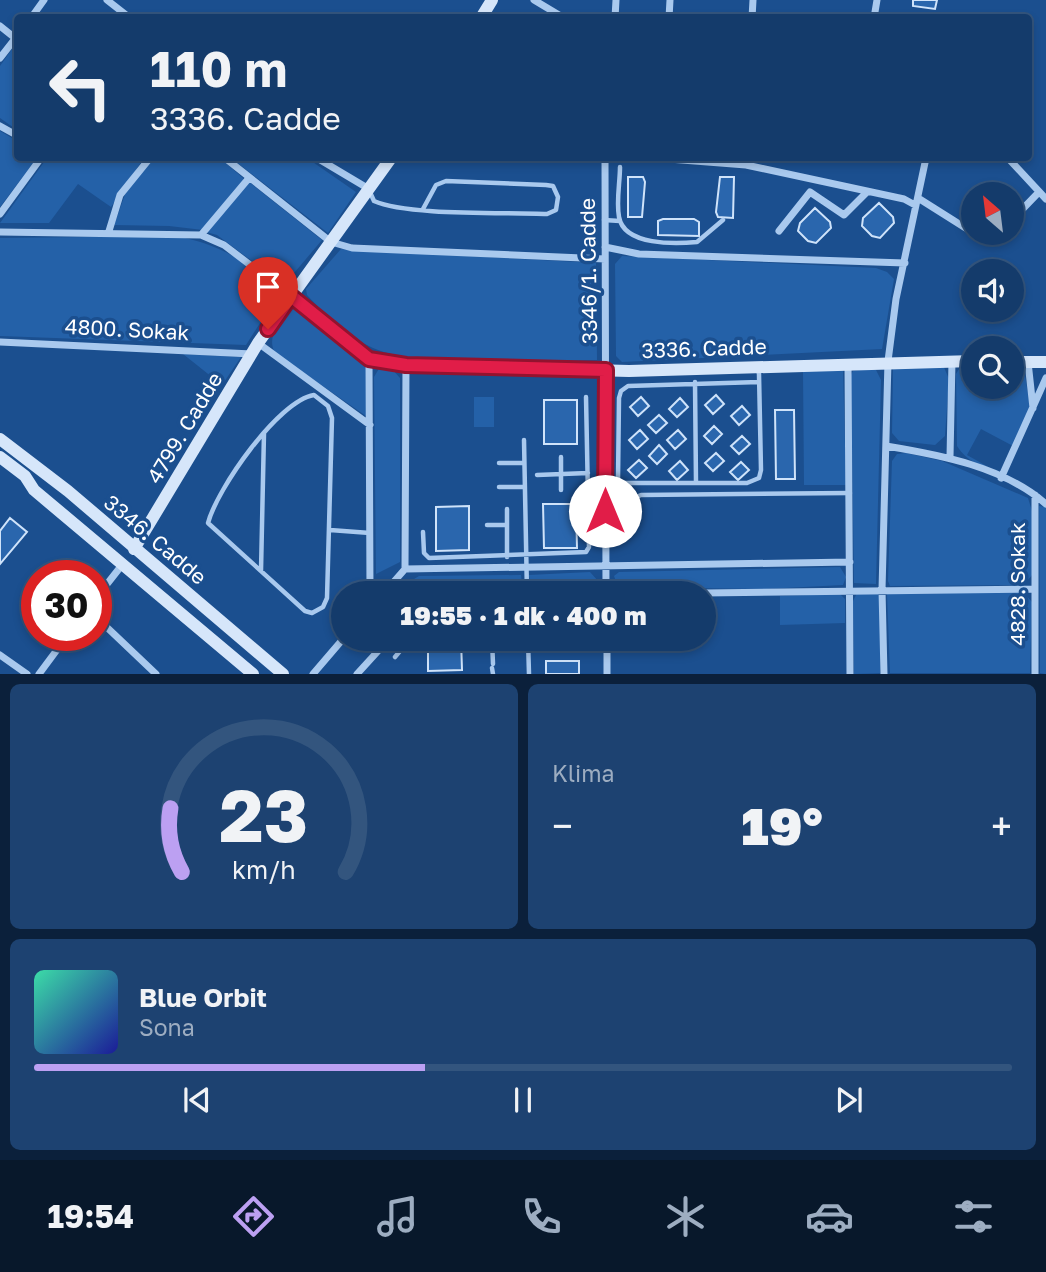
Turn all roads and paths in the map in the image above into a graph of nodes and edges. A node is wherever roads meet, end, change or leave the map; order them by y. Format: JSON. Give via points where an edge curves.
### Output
{"nodes":[{"id":1,"x":107,"y":0,"type":"edge"},
{"id":2,"x":534,"y":0,"type":"edge"},
{"id":3,"x":125,"y":14,"type":"edge"},
{"id":4,"x":557,"y":14,"type":"edge"},
{"id":5,"x":14,"y":39,"type":"edge"},
{"id":6,"x":0,"y":58,"type":"edge"},
{"id":7,"x":39,"y":161,"type":"edge"},
{"id":8,"x":148,"y":161,"type":"edge"},
{"id":9,"x":229,"y":161,"type":"edge"},
{"id":10,"x":322,"y":161,"type":"edge"},
{"id":11,"x":389,"y":161,"type":"edge"},
{"id":12,"x":605,"y":161,"type":"edge"},
{"id":13,"x":695,"y":161,"type":"edge"},
{"id":14,"x":925,"y":161,"type":"edge"},
{"id":15,"x":1011,"y":161,"type":"edge"},
{"id":16,"x":620,"y":167,"type":"dead end"},
{"id":17,"x":249,"y":178,"type":"junction"},
{"id":18,"x":369,"y":189,"type":"junction"},
{"id":19,"x":867,"y":192,"type":"junction"},
{"id":20,"x":1040,"y":192,"type":"junction"},
{"id":21,"x":1046,"y":199,"type":"edge"},
{"id":22,"x":916,"y":201,"type":"junction"},
{"id":23,"x":1024,"y":208,"type":"edge"},
{"id":24,"x":423,"y":209,"type":"junction"},
{"id":25,"x":0,"y":214,"type":"edge"},
{"id":26,"x":604,"y":220,"type":"junction"},
{"id":27,"x":723,"y":220,"type":"dead end"},
{"id":28,"x":620,"y":221,"type":"junction"},
{"id":29,"x":961,"y":227,"type":"edge"},
{"id":30,"x":109,"y":231,"type":"junction"},
{"id":31,"x":779,"y":231,"type":"dead end"},
{"id":32,"x":0,"y":232,"type":"edge"},
{"id":33,"x":201,"y":235,"type":"junction"},
{"id":34,"x":331,"y":242,"type":"junction"},
{"id":35,"x":605,"y":247,"type":"junction"},
{"id":36,"x":606,"y":259,"type":"junction"},
{"id":37,"x":905,"y":263,"type":"junction"},
{"id":38,"x":291,"y":296,"type":"junction"},
{"id":39,"x":0,"y":342,"type":"edge"},
{"id":40,"x":255,"y":348,"type":"junction"},
{"id":41,"x":369,"y":359,"type":"junction"},
{"id":42,"x":888,"y":361,"type":"junction"},
{"id":43,"x":953,"y":361,"type":"junction"},
{"id":44,"x":961,"y":361,"type":"edge"},
{"id":45,"x":1024,"y":362,"type":"edge"},
{"id":46,"x":1028,"y":362,"type":"junction"},
{"id":47,"x":1046,"y":362,"type":"edge"},
{"id":48,"x":848,"y":363,"type":"junction"},
{"id":49,"x":406,"y":365,"type":"junction"},
{"id":50,"x":757,"y":365,"type":"junction"},
{"id":51,"x":606,"y":370,"type":"junction"},
{"id":52,"x":1046,"y":378,"type":"edge"},
{"id":53,"x":695,"y":382,"type":"junction"},
{"id":54,"x":759,"y":382,"type":"junction"},
{"id":55,"x":586,"y":397,"type":"dead end"},
{"id":56,"x":1033,"y":408,"type":"junction"},
{"id":57,"x":370,"y":425,"type":"junction"},
{"id":58,"x":264,"y":430,"type":"junction"},
{"id":59,"x":0,"y":439,"type":"edge"},
{"id":60,"x":524,"y":440,"type":"dead end"},
{"id":61,"x":886,"y":446,"type":"junction"},
{"id":62,"x":0,"y":457,"type":"edge"},
{"id":63,"x":561,"y":457,"type":"dead end"},
{"id":64,"x":950,"y":457,"type":"junction"},
{"id":65,"x":499,"y":463,"type":"dead end"},
{"id":66,"x":524,"y":463,"type":"junction"},
{"id":67,"x":588,"y":473,"type":"junction"},
{"id":68,"x":524,"y":474,"type":"junction"},
{"id":69,"x":561,"y":474,"type":"junction"},
{"id":70,"x":1001,"y":478,"type":"junction"},
{"id":71,"x":696,"y":483,"type":"junction"},
{"id":72,"x":499,"y":487,"type":"dead end"},
{"id":73,"x":524,"y":487,"type":"junction"},
{"id":74,"x":561,"y":490,"type":"dead end"},
{"id":75,"x":850,"y":494,"type":"junction"},
{"id":76,"x":1035,"y":495,"type":"junction"},
{"id":77,"x":1046,"y":504,"type":"edge"},
{"id":78,"x":507,"y":509,"type":"dead end"},
{"id":79,"x":605,"y":511,"type":"junction"},
{"id":80,"x":487,"y":525,"type":"dead end"},
{"id":81,"x":507,"y":525,"type":"junction"},
{"id":82,"x":330,"y":530,"type":"junction"},
{"id":83,"x":423,"y":531,"type":"dead end"},
{"id":84,"x":370,"y":533,"type":"junction"},
{"id":85,"x":134,"y":549,"type":"junction"},
{"id":86,"x":507,"y":557,"type":"junction"},
{"id":87,"x":525,"y":557,"type":"junction"},
{"id":88,"x":850,"y":562,"type":"junction"},
{"id":89,"x":122,"y":565,"type":"junction"},
{"id":90,"x":606,"y":568,"type":"junction"},
{"id":91,"x":405,"y":569,"type":"junction"},
{"id":92,"x":525,"y":569,"type":"junction"},
{"id":93,"x":261,"y":572,"type":"junction"},
{"id":94,"x":112,"y":578,"type":"edge"},
{"id":95,"x":370,"y":581,"type":"edge"},
{"id":96,"x":394,"y":581,"type":"edge"},
{"id":97,"x":526,"y":581,"type":"edge"},
{"id":98,"x":606,"y":581,"type":"edge"},
{"id":99,"x":1034,"y":589,"type":"junction"},
{"id":100,"x":882,"y":590,"type":"junction"},
{"id":101,"x":850,"y":591,"type":"junction"},
{"id":102,"x":716,"y":593,"type":"edge"},
{"id":103,"x":112,"y":632,"type":"edge"},
{"id":104,"x":56,"y":651,"type":"edge"},
{"id":105,"x":333,"y":651,"type":"edge"},
{"id":106,"x":378,"y":651,"type":"edge"},
{"id":107,"x":401,"y":651,"type":"edge"},
{"id":108,"x":492,"y":651,"type":"edge"},
{"id":109,"x":529,"y":651,"type":"edge"},
{"id":110,"x":607,"y":651,"type":"edge"},
{"id":111,"x":0,"y":655,"type":"edge"},
{"id":112,"x":396,"y":657,"type":"dead end"},
{"id":113,"x":493,"y":669,"type":"edge"},
{"id":114,"x":27,"y":674,"type":"edge"},
{"id":115,"x":39,"y":674,"type":"edge"},
{"id":116,"x":156,"y":674,"type":"edge"},
{"id":117,"x":253,"y":674,"type":"edge"},
{"id":118,"x":283,"y":674,"type":"edge"},
{"id":119,"x":313,"y":674,"type":"edge"},
{"id":120,"x":356,"y":674,"type":"edge"},
{"id":121,"x":529,"y":674,"type":"edge"},
{"id":122,"x":607,"y":674,"type":"edge"},
{"id":123,"x":850,"y":674,"type":"edge"},
{"id":124,"x":884,"y":674,"type":"edge"},
{"id":125,"x":1035,"y":674,"type":"edge"}],
"edges":[{"from":1,"to":3,"type":"street"},
{"from":2,"to":4,"type":"street"},
{"from":5,"to":6,"type":"street"},
{"from":7,"to":25,"type":"street"},
{"from":8,"to":30,"type":"street","via":[[120,195]]},
{"from":9,"to":17,"type":"street"},
{"from":10,"to":18,"type":"street"},
{"from":11,"to":18,"type":"street","name":"4799. Cadde"},
{"from":12,"to":26,"type":"street","name":"3346/1. Cadde"},
{"from":13,"to":19,"type":"street","via":[[746,165]]},
{"from":14,"to":22,"type":"street"},
{"from":15,"to":20,"type":"street"},
{"from":16,"to":28,"type":"lane"},
{"from":17,"to":33,"type":"street"},
{"from":17,"to":34,"type":"street"},
{"from":18,"to":24,"type":"lane","via":[[374,201],[386,206]]},
{"from":18,"to":34,"type":"street","name":"4799. Cadde"},
{"from":19,"to":22,"type":"street"},
{"from":19,"to":31,"type":"street","via":[[844,215],[810,192]]},
{"from":20,"to":21,"type":"street"},
{"from":20,"to":23,"type":"street"},
{"from":22,"to":29,"type":"street"},
{"from":22,"to":37,"type":"street"},
{"from":24,"to":24,"type":"lane","via":[[547,214],[556,210],[558,197],[553,186],[446,181],[436,185]]},
{"from":26,"to":28,"type":"lane"},
{"from":26,"to":35,"type":"street","name":"3346/1. Cadde"},
{"from":27,"to":28,"type":"lane","via":[[697,242],[681,243],[644,239]]},
{"from":30,"to":32,"type":"street"},
{"from":30,"to":33,"type":"street"},
{"from":33,"to":38,"type":"street","via":[[224,245]]},
{"from":34,"to":36,"type":"street","via":[[352,248]]},
{"from":34,"to":38,"type":"street","name":"4799. Cadde"},
{"from":35,"to":36,"type":"street","name":"3346/1. Cadde"},
{"from":35,"to":37,"type":"street","via":[[639,254]]},
{"from":36,"to":51,"type":"street","name":"3346/1. Cadde"},
{"from":37,"to":42,"type":"street"},
{"from":38,"to":40,"type":"street","name":"4799. Cadde"},
{"from":38,"to":41,"type":"street","name":"3336. Cadde"},
{"from":39,"to":40,"type":"street","name":"4800. Sokak"},
{"from":40,"to":57,"type":"street"},
{"from":40,"to":85,"type":"street","name":"4799. Cadde"},
{"from":41,"to":49,"type":"street","name":"3336. Cadde"},
{"from":41,"to":57,"type":"street"},
{"from":42,"to":43,"type":"street","name":"3336. Cadde"},
{"from":42,"to":48,"type":"street","name":"3336. Cadde"},
{"from":42,"to":61,"type":"street"},
{"from":43,"to":44,"type":"street","name":"3336. Cadde"},
{"from":43,"to":64,"type":"street"},
{"from":45,"to":46,"type":"street"},
{"from":46,"to":47,"type":"street"},
{"from":46,"to":56,"type":"street"},
{"from":48,"to":50,"type":"street","name":"3336. Cadde"},
{"from":48,"to":75,"type":"street"},
{"from":49,"to":51,"type":"street","name":"3336. Cadde"},
{"from":49,"to":91,"type":"street"},
{"from":50,"to":51,"type":"street","name":"3336. Cadde"},
{"from":50,"to":54,"type":"lane"},
{"from":51,"to":79,"type":"street","name":"3346/1. Cadde"},
{"from":52,"to":56,"type":"street"},
{"from":53,"to":54,"type":"lane"},
{"from":53,"to":71,"type":"lane"},
{"from":53,"to":71,"type":"lane","via":[[628,386],[621,391],[617,474],[620,483]]},
{"from":54,"to":71,"type":"lane","via":[[759,478],[747,483]]},
{"from":55,"to":67,"type":"lane"},
{"from":56,"to":70,"type":"street"},
{"from":57,"to":84,"type":"street"},
{"from":58,"to":82,"type":"lane","via":[[303,397],[314,395],[328,406],[332,418]]},
{"from":58,"to":93,"type":"lane"},
{"from":58,"to":93,"type":"lane","via":[[208,523]]},
{"from":59,"to":85,"type":"street","name":"3346. Cadde"},
{"from":60,"to":66,"type":"lane"},
{"from":61,"to":64,"type":"street"},
{"from":61,"to":100,"type":"street"},
{"from":62,"to":89,"type":"street","name":"3346. Cadde"},
{"from":63,"to":69,"type":"lane"},
{"from":64,"to":70,"type":"street"},
{"from":65,"to":66,"type":"lane"},
{"from":66,"to":68,"type":"lane"},
{"from":67,"to":69,"type":"lane"},
{"from":67,"to":87,"type":"lane","via":[[588,550],[581,555]]},
{"from":68,"to":69,"type":"lane"},
{"from":68,"to":73,"type":"lane"},
{"from":69,"to":74,"type":"lane"},
{"from":70,"to":76,"type":"street"},
{"from":72,"to":73,"type":"lane"},
{"from":73,"to":87,"type":"lane"},
{"from":75,"to":79,"type":"lane","via":[[641,495]]},
{"from":75,"to":88,"type":"street"},
{"from":76,"to":77,"type":"street"},
{"from":76,"to":99,"type":"street","name":"4828. Sokak"},
{"from":78,"to":81,"type":"lane"},
{"from":79,"to":90,"type":"street","name":"3346/1. Cadde"},
{"from":80,"to":81,"type":"lane"},
{"from":81,"to":86,"type":"lane"},
{"from":82,"to":84,"type":"lane"},
{"from":82,"to":93,"type":"lane","via":[[327,598],[317,612],[304,611]]},
{"from":83,"to":86,"type":"lane","via":[[424,553],[429,558]]},
{"from":84,"to":95,"type":"street"},
{"from":85,"to":118,"type":"street","name":"3346. Cadde"},
{"from":86,"to":87,"type":"lane"},
{"from":87,"to":92,"type":"lane"},
{"from":88,"to":90,"type":"street"},
{"from":88,"to":101,"type":"street"},
{"from":89,"to":94,"type":"street"},
{"from":89,"to":117,"type":"street","name":"3346. Cadde"},
{"from":90,"to":92,"type":"street"},
{"from":90,"to":98,"type":"street","name":"3346/1. Cadde"},
{"from":91,"to":92,"type":"street"},
{"from":91,"to":96,"type":"street"},
{"from":92,"to":97,"type":"lane"},
{"from":99,"to":100,"type":"street"},
{"from":99,"to":125,"type":"street","name":"4828. Sokak"},
{"from":100,"to":101,"type":"street"},
{"from":100,"to":124,"type":"street"},
{"from":101,"to":102,"type":"street"},
{"from":101,"to":123,"type":"street"},
{"from":103,"to":116,"type":"street"},
{"from":104,"to":115,"type":"street"},
{"from":105,"to":119,"type":"street"},
{"from":106,"to":120,"type":"street"},
{"from":107,"to":112,"type":"lane"},
{"from":108,"to":113,"type":"lane"},
{"from":109,"to":121,"type":"lane"},
{"from":110,"to":122,"type":"street"},
{"from":111,"to":114,"type":"street"}]}
